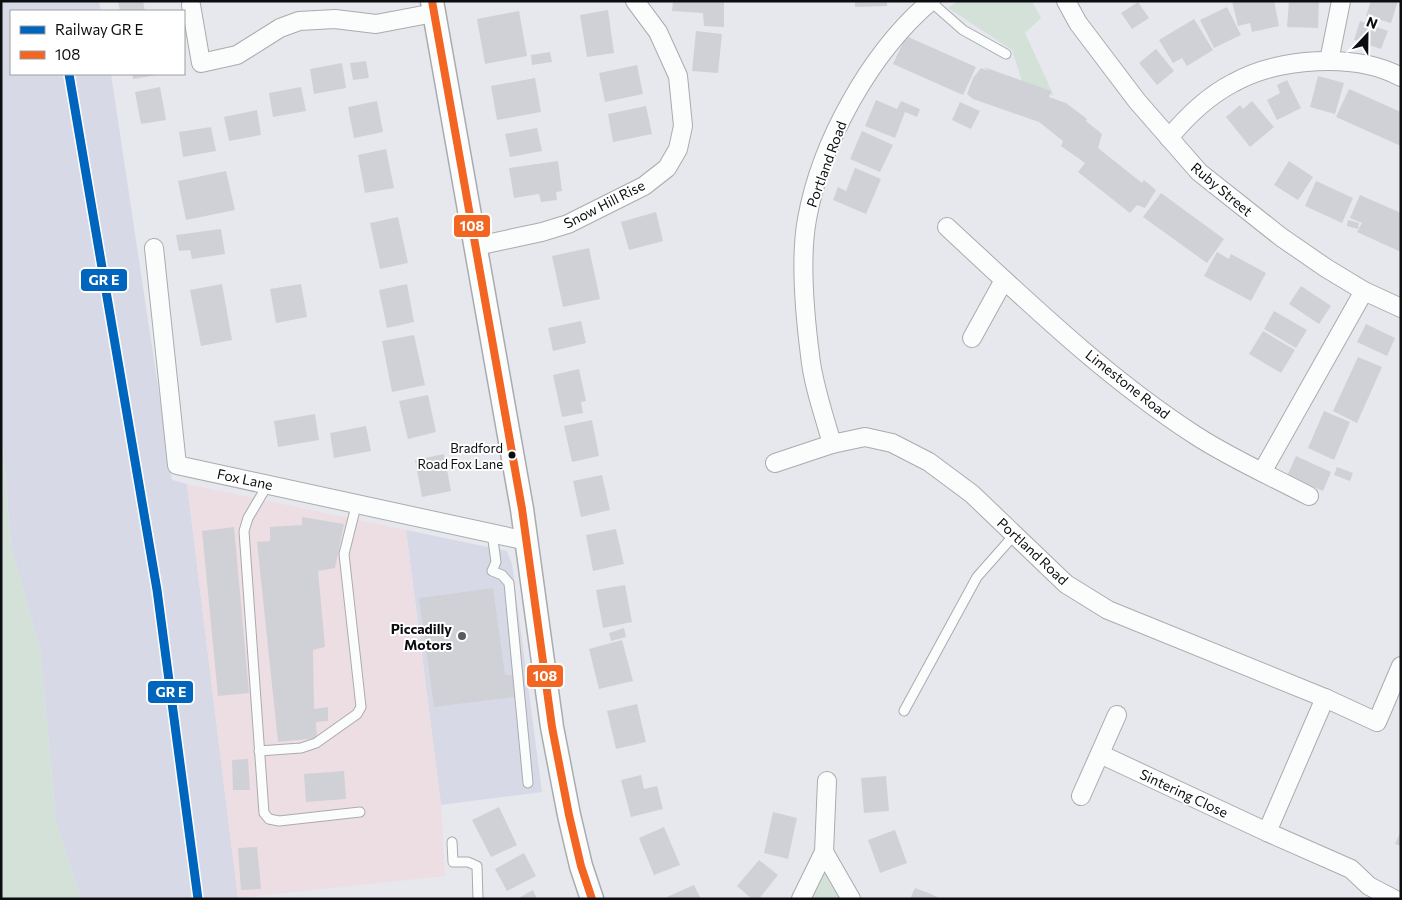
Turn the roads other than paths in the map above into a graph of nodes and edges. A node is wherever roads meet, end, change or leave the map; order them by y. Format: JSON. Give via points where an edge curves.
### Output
{"nodes":[{"id":1,"x":635,"y":1,"type":"edge"},
{"id":2,"x":930,"y":1,"type":"edge"},
{"id":3,"x":1066,"y":1,"type":"edge"},
{"id":4,"x":1341,"y":1,"type":"edge"},
{"id":5,"x":191,"y":5,"type":"dead end"},
{"id":6,"x":433,"y":7,"type":"edge"},
{"id":7,"x":1006,"y":54,"type":"dead end"},
{"id":8,"x":1329,"y":61,"type":"junction"},
{"id":9,"x":1401,"y":77,"type":"edge"},
{"id":10,"x":1169,"y":138,"type":"junction"},
{"id":11,"x":947,"y":227,"type":"dead end"},
{"id":12,"x":477,"y":246,"type":"junction"},
{"id":13,"x":154,"y":248,"type":"dead end"},
{"id":14,"x":1004,"y":280,"type":"junction"},
{"id":15,"x":1364,"y":291,"type":"junction"},
{"id":16,"x":1401,"y":308,"type":"edge"},
{"id":17,"x":972,"y":338,"type":"dead end"},
{"id":18,"x":832,"y":444,"type":"junction"},
{"id":19,"x":775,"y":463,"type":"dead end"},
{"id":20,"x":1262,"y":472,"type":"junction"},
{"id":21,"x":268,"y":483,"type":"junction"},
{"id":22,"x":1308,"y":496,"type":"dead end"},
{"id":23,"x":357,"y":502,"type":"junction"},
{"id":24,"x":492,"y":532,"type":"junction"},
{"id":25,"x":1015,"y":534,"type":"junction"},
{"id":26,"x":527,"y":540,"type":"junction"},
{"id":27,"x":1401,"y":666,"type":"edge"},
{"id":28,"x":1325,"y":698,"type":"junction"},
{"id":29,"x":904,"y":711,"type":"dead end"},
{"id":30,"x":1117,"y":715,"type":"dead end"},
{"id":31,"x":259,"y":752,"type":"junction"},
{"id":32,"x":1100,"y":754,"type":"junction"},
{"id":33,"x":827,"y":781,"type":"dead end"},
{"id":34,"x":528,"y":783,"type":"dead end"},
{"id":35,"x":1081,"y":796,"type":"dead end"},
{"id":36,"x":360,"y":812,"type":"dead end"},
{"id":37,"x":1267,"y":832,"type":"junction"},
{"id":38,"x":452,"y":842,"type":"dead end"},
{"id":39,"x":824,"y":852,"type":"junction"},
{"id":40,"x":478,"y":899,"type":"edge"},
{"id":41,"x":592,"y":899,"type":"edge"},
{"id":42,"x":801,"y":899,"type":"edge"},
{"id":43,"x":851,"y":899,"type":"edge"},
{"id":44,"x":1394,"y":899,"type":"edge"}],
"edges":[{"from":1,"to":12,"type":"street","name":"Snow Hill Rise","via":[[658,32],[678,76],[682,126],[678,149],[667,168],[644,186],[568,224]]},
{"from":2,"to":7,"type":"lane","via":[[963,30]]},
{"from":2,"to":18,"type":"street","name":"Portland Road","via":[[907,22],[858,88],[824,160],[807,219],[804,292],[810,358]]},
{"from":3,"to":10,"type":"street","name":"Ruby Street","via":[[1078,23]]},
{"from":4,"to":8,"type":"street"},
{"from":5,"to":6,"type":"street","via":[[201,63],[237,55],[280,28],[299,21],[335,19],[376,24]]},
{"from":6,"to":12,"type":"street"},
{"from":8,"to":9,"type":"street","via":[[1362,64]]},
{"from":8,"to":10,"type":"street","via":[[1294,63],[1234,82],[1192,113]]},
{"from":10,"to":15,"type":"street","name":"Ruby Street","via":[[1199,172],[1281,238]]},
{"from":11,"to":14,"type":"street","name":"Limestone Road"},
{"from":12,"to":26,"type":"street"},
{"from":13,"to":21,"type":"street","name":"Fox Lane","via":[[177,465]]},
{"from":14,"to":17,"type":"street"},
{"from":14,"to":20,"type":"street","name":"Limestone Road","via":[[1120,380],[1195,435]]},
{"from":15,"to":16,"type":"street","name":"Ruby Street"},
{"from":15,"to":20,"type":"street"},
{"from":18,"to":19,"type":"street","name":"Portland Road"},
{"from":18,"to":25,"type":"street","name":"Portland Road","via":[[865,436],[892,443],[929,462],[972,494]]},
{"from":20,"to":22,"type":"street","name":"Limestone Road"},
{"from":21,"to":23,"type":"street","name":"Fox Lane"},
{"from":21,"to":31,"type":"lane","via":[[244,531]]},
{"from":23,"to":24,"type":"street","name":"Fox Lane"},
{"from":23,"to":31,"type":"lane","via":[[344,554],[361,707],[357,714],[316,743],[301,748]]},
{"from":24,"to":26,"type":"street","name":"Fox Lane"},
{"from":24,"to":34,"type":"lane","via":[[496,562],[492,572],[502,575],[509,583]]},
{"from":25,"to":28,"type":"street","name":"Portland Road","via":[[1066,584],[1108,610]]},
{"from":25,"to":29,"type":"lane","via":[[983,567]]},
{"from":26,"to":41,"type":"street","via":[[552,727],[569,816]]},
{"from":27,"to":28,"type":"street","name":"Portland Road","via":[[1377,722]]},
{"from":28,"to":37,"type":"street"},
{"from":30,"to":32,"type":"street"},
{"from":31,"to":36,"type":"lane","via":[[264,813],[269,819],[279,821]]},
{"from":32,"to":35,"type":"street"},
{"from":32,"to":37,"type":"street","name":"Sintering Close"},
{"from":33,"to":39,"type":"street"},
{"from":37,"to":44,"type":"street","name":"Sintering Close","via":[[1351,869],[1370,886]]},
{"from":38,"to":40,"type":"lane","via":[[453,862],[477,866]]},
{"from":39,"to":42,"type":"street"},
{"from":39,"to":43,"type":"street"}]}
